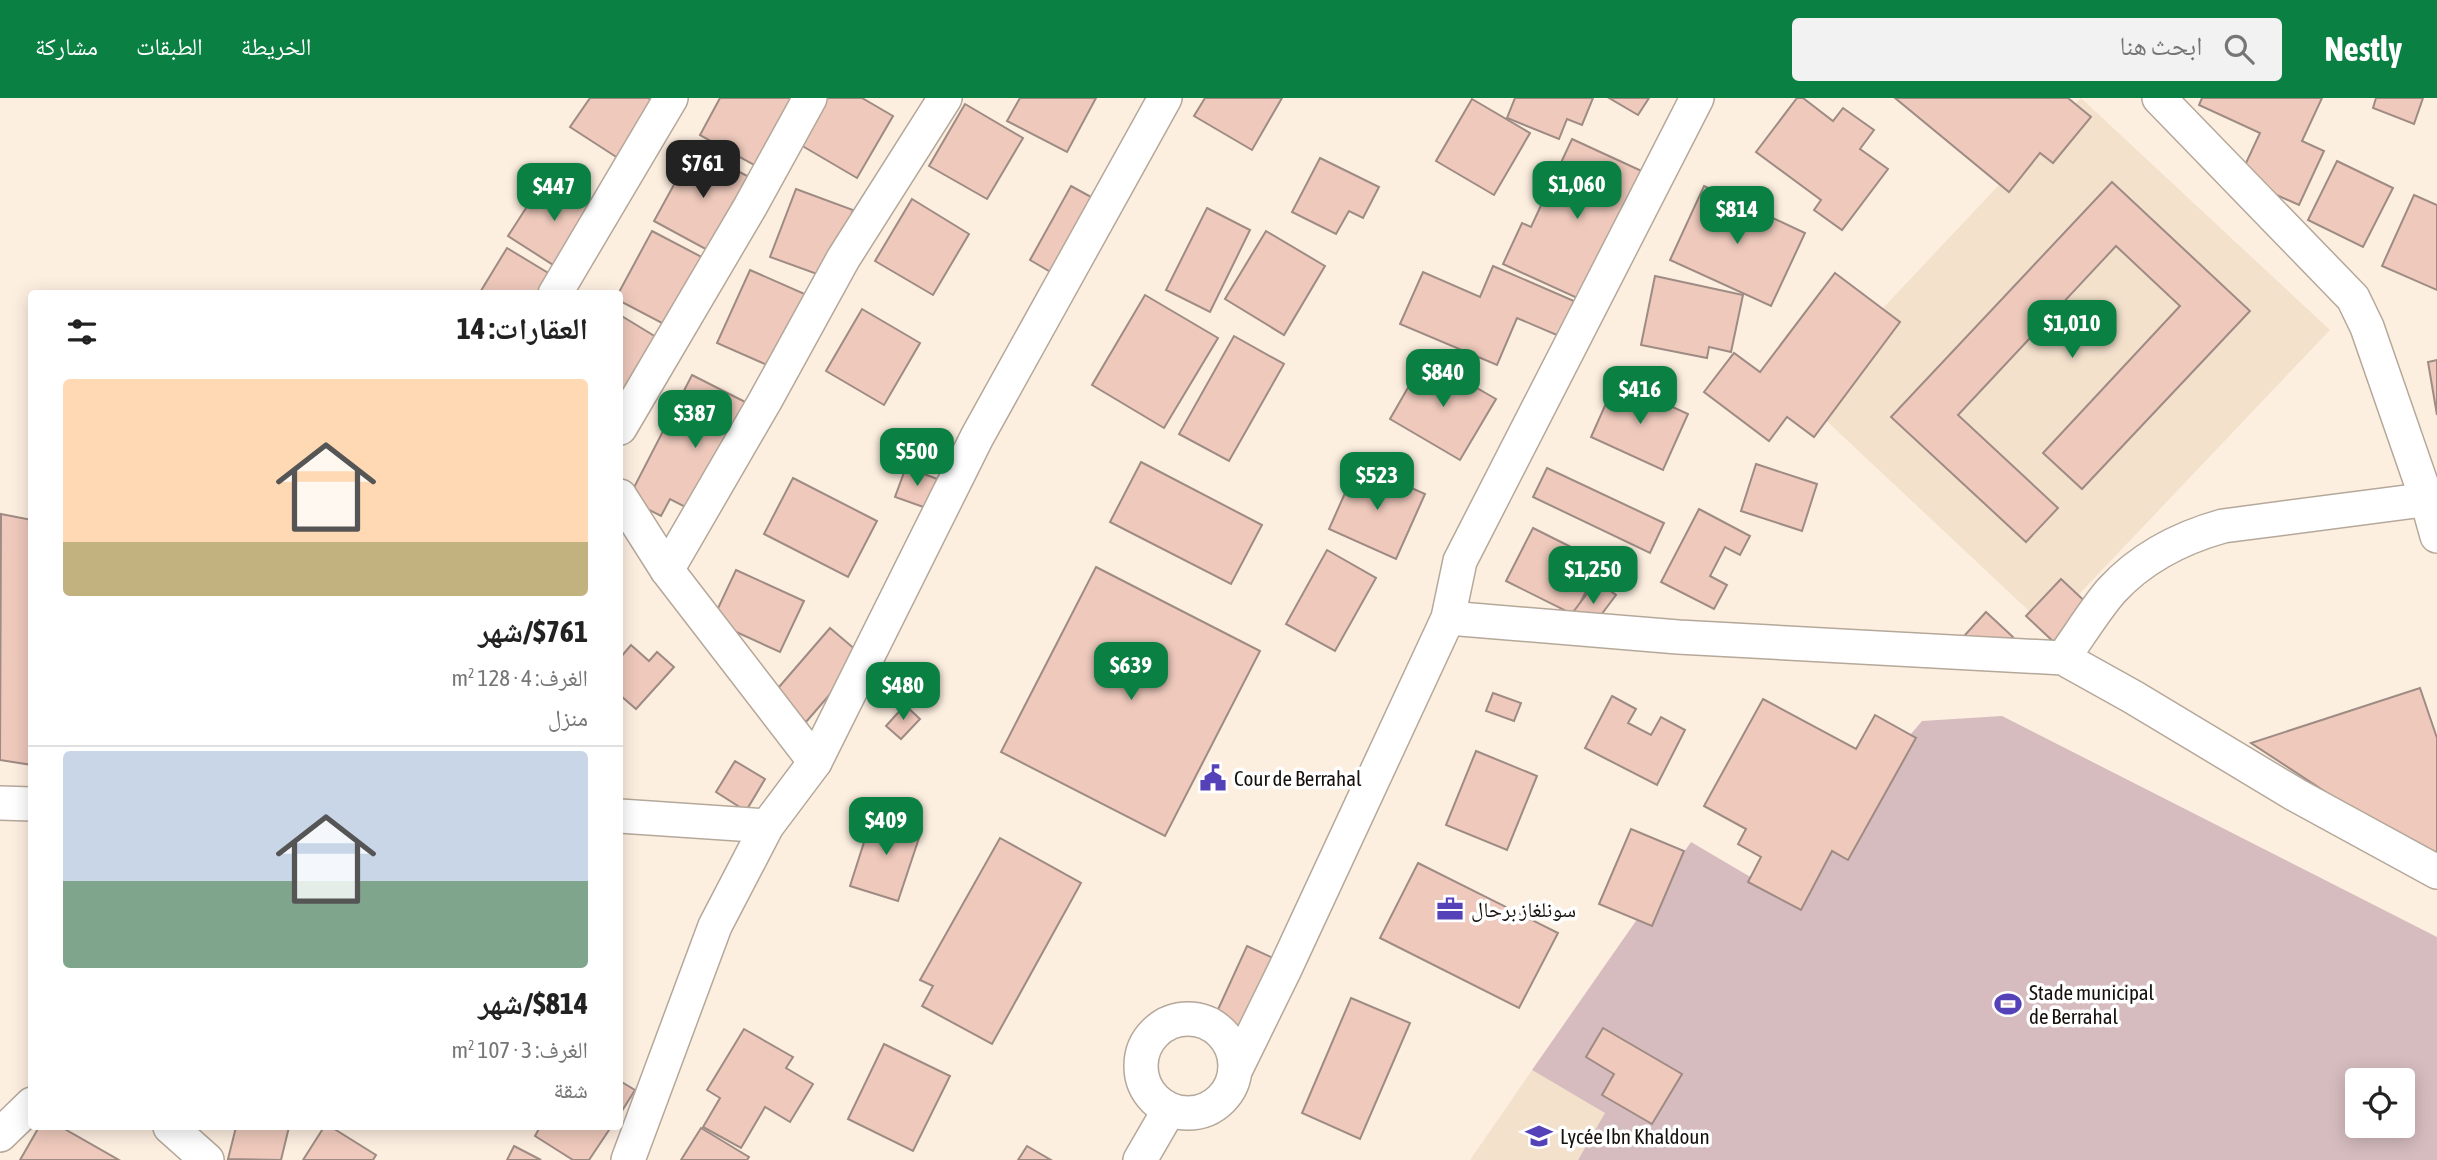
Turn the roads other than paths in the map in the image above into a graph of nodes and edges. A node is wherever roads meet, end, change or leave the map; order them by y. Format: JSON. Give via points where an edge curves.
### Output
{"nodes":[{"id":1,"x":671,"y":98,"type":"edge"},
{"id":2,"x":810,"y":98,"type":"edge"},
{"id":3,"x":945,"y":98,"type":"edge"},
{"id":4,"x":1165,"y":98,"type":"edge"},
{"id":5,"x":1697,"y":98,"type":"edge"},
{"id":6,"x":2159,"y":98,"type":"edge"},
{"id":7,"x":557,"y":290,"type":"edge"},
{"id":8,"x":623,"y":423,"type":"edge"},
{"id":9,"x":2432,"y":499,"type":"edge"},
{"id":10,"x":623,"y":501,"type":"edge"},
{"id":11,"x":2437,"y":536,"type":"edge"},
{"id":12,"x":667,"y":570,"type":"junction"},
{"id":13,"x":1448,"y":618,"type":"junction"},
{"id":14,"x":2063,"y":658,"type":"junction"},
{"id":15,"x":815,"y":762,"type":"junction"},
{"id":16,"x":0,"y":803,"type":"edge"},
{"id":17,"x":28,"y":804,"type":"edge"},
{"id":18,"x":623,"y":816,"type":"edge"},
{"id":19,"x":767,"y":826,"type":"junction"},
{"id":20,"x":2437,"y":872,"type":"edge"},
{"id":21,"x":1235,"y":1071,"type":"junction"},
{"id":22,"x":28,"y":1108,"type":"edge"},
{"id":23,"x":1169,"y":1110,"type":"junction"},
{"id":24,"x":173,"y":1130,"type":"edge"},
{"id":25,"x":0,"y":1135,"type":"edge"},
{"id":26,"x":207,"y":1160,"type":"edge"},
{"id":27,"x":628,"y":1160,"type":"edge"},
{"id":28,"x":1140,"y":1160,"type":"edge"}],
"edges":[{"from":1,"to":7,"type":"street"},
{"from":2,"to":8,"type":"street"},
{"from":3,"to":12,"type":"street","via":[[843,259]]},
{"from":4,"to":15,"type":"street","via":[[977,437]]},
{"from":5,"to":13,"type":"street","via":[[1460,561]]},
{"from":6,"to":9,"type":"street","via":[[2353,298]]},
{"from":9,"to":11,"type":"street"},
{"from":9,"to":14,"type":"street","via":[[2223,526],[2195,534],[2140,564],[2111,592]]},
{"from":10,"to":12,"type":"street"},
{"from":12,"to":15,"type":"street"},
{"from":13,"to":14,"type":"street","via":[[1678,637]]},
{"from":13,"to":21,"type":"street"},
{"from":14,"to":20,"type":"street"},
{"from":15,"to":19,"type":"street"},
{"from":16,"to":17,"type":"street"},
{"from":18,"to":19,"type":"street"},
{"from":19,"to":27,"type":"street","via":[[715,926]]},
{"from":21,"to":23,"type":"street","via":[[1231,1085],[1212,1107],[1184,1113]]},
{"from":21,"to":23,"type":"street","via":[[1234,1056],[1218,1030],[1188,1019],[1158,1030],[1141,1057],[1141,1073],[1146,1088]]},
{"from":22,"to":25,"type":"street"},
{"from":23,"to":28,"type":"street"},
{"from":24,"to":26,"type":"street"}]}
